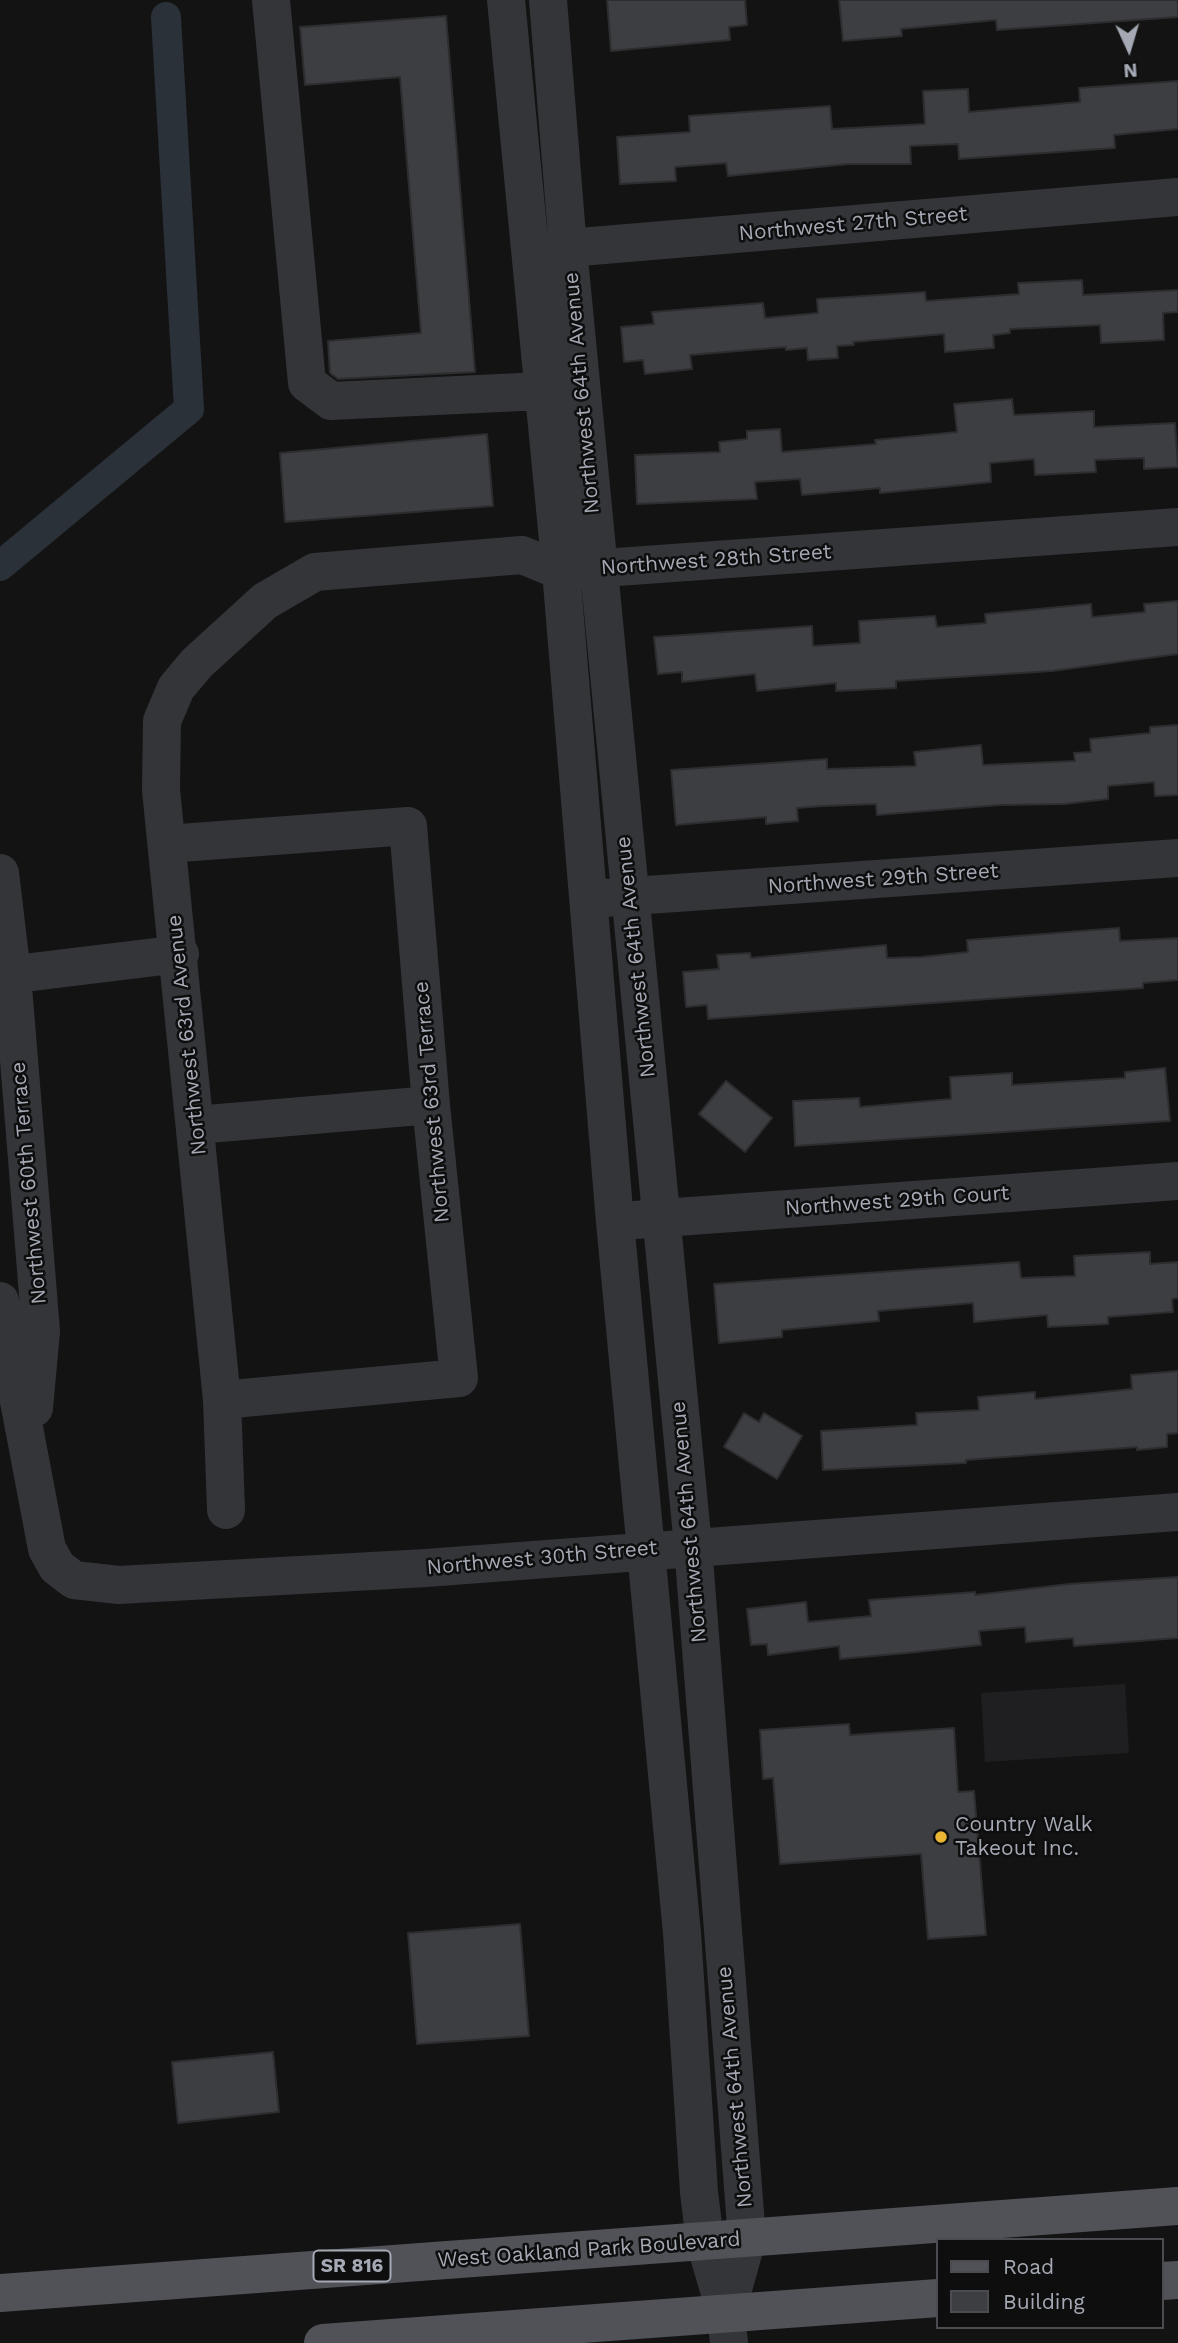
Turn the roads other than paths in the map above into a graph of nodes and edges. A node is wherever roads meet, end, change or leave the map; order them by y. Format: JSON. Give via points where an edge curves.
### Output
{"nodes":[{"id":1,"x":271,"y":0,"type":"edge"},
{"id":2,"x":506,"y":0,"type":"edge"},
{"id":3,"x":548,"y":0,"type":"edge"},
{"id":4,"x":1178,"y":197,"type":"edge"},
{"id":5,"x":568,"y":248,"type":"junction"},
{"id":6,"x":528,"y":251,"type":"junction"},
{"id":7,"x":542,"y":391,"type":"junction"},
{"id":8,"x":1178,"y":527,"type":"edge"},
{"id":9,"x":598,"y":569,"type":"junction"},
{"id":10,"x":561,"y":571,"type":"junction"},
{"id":11,"x":265,"y":601,"type":"joint"},
{"id":12,"x":167,"y":844,"type":"junction"},
{"id":13,"x":1178,"y":858,"type":"edge"},
{"id":14,"x":0,"y":873,"type":"edge"},
{"id":15,"x":630,"y":897,"type":"junction"},
{"id":16,"x":588,"y":900,"type":"junction"},
{"id":17,"x":180,"y":954,"type":"junction"},
{"id":18,"x":6,"y":975,"type":"edge"},
{"id":19,"x":430,"y":1105,"type":"junction"},
{"id":20,"x":12,"y":1120,"type":"edge"},
{"id":21,"x":196,"y":1125,"type":"junction"},
{"id":22,"x":1178,"y":1181,"type":"edge"},
{"id":23,"x":662,"y":1219,"type":"junction"},
{"id":24,"x":615,"y":1222,"type":"junction"},
{"id":25,"x":0,"y":1301,"type":"edge"},
{"id":26,"x":222,"y":1400,"type":"junction"},
{"id":27,"x":31,"y":1452,"type":"junction"},
{"id":28,"x":226,"y":1510,"type":"dead end"},
{"id":29,"x":1178,"y":1512,"type":"edge"},
{"id":30,"x":693,"y":1546,"type":"junction"},
{"id":31,"x":646,"y":1549,"type":"junction"},
{"id":32,"x":74,"y":1580,"type":"joint"},
{"id":33,"x":675,"y":1872,"type":"junction"},
{"id":34,"x":722,"y":1924,"type":"junction"},
{"id":35,"x":682,"y":1933,"type":"junction"},
{"id":36,"x":726,"y":1976,"type":"junction"},
{"id":37,"x":1178,"y":2206,"type":"edge"},
{"id":38,"x":747,"y":2239,"type":"junction"},
{"id":39,"x":705,"y":2242,"type":"junction"},
{"id":40,"x":0,"y":2292,"type":"edge"},
{"id":41,"x":936,"y":2298,"type":"edge"},
{"id":42,"x":727,"y":2329,"type":"edge"},
{"id":43,"x":323,"y":2343,"type":"edge"}],
"edges":[{"from":1,"to":7,"type":"street","via":[[307,383],[331,401]]},
{"from":2,"to":6,"type":"street","name":"Northwest 64th Avenue"},
{"from":3,"to":5,"type":"street","name":"Northwest 64th Avenue"},
{"from":4,"to":5,"type":"street","name":"Northwest 27th Street"},
{"from":5,"to":6,"type":"street","name":"Northwest 27th Street"},
{"from":5,"to":9,"type":"street","name":"Northwest 64th Avenue"},
{"from":6,"to":7,"type":"street","name":"Northwest 64th Avenue"},
{"from":7,"to":10,"type":"street","name":"Northwest 64th Avenue"},
{"from":8,"to":9,"type":"street","name":"Northwest 28th Street"},
{"from":9,"to":10,"type":"street","name":"Northwest 28th Street"},
{"from":9,"to":15,"type":"street","name":"Northwest 64th Avenue"},
{"from":10,"to":11,"type":"street","name":"Northwest 28th Street","via":[[522,555],[315,572]]},
{"from":10,"to":16,"type":"street","name":"Northwest 64th Avenue"},
{"from":11,"to":12,"type":"street","name":"Northwest 63rd Avenue","via":[[197,663],[176,688],[162,722],[161,790]]},
{"from":12,"to":17,"type":"street","name":"Northwest 63rd Avenue"},
{"from":12,"to":19,"type":"street","name":"Northwest 63rd Terrace","via":[[408,827]]},
{"from":13,"to":15,"type":"street","name":"Northwest 29th Street"},
{"from":14,"to":18,"type":"street","name":"Northwest 60th Terrace"},
{"from":15,"to":16,"type":"street","name":"Northwest 29th Street"},
{"from":15,"to":23,"type":"street","name":"Northwest 64th Avenue"},
{"from":16,"to":24,"type":"street","name":"Northwest 64th Avenue"},
{"from":17,"to":18,"type":"street"},
{"from":17,"to":21,"type":"street","name":"Northwest 63rd Avenue"},
{"from":18,"to":20,"type":"street","name":"Northwest 60th Terrace"},
{"from":19,"to":21,"type":"street"},
{"from":19,"to":26,"type":"street","name":"Northwest 63rd Terrace","via":[[459,1378]]},
{"from":20,"to":27,"type":"street","name":"Northwest 60th Terrace","via":[[41,1331]]},
{"from":21,"to":26,"type":"street","name":"Northwest 63rd Avenue"},
{"from":22,"to":23,"type":"street","name":"Northwest 29th Court"},
{"from":23,"to":24,"type":"street","name":"Northwest 29th Court"},
{"from":23,"to":30,"type":"street","name":"Northwest 64th Avenue"},
{"from":24,"to":31,"type":"street","name":"Northwest 64th Avenue"},
{"from":25,"to":27,"type":"street","name":"Northwest 60th Terrace"},
{"from":26,"to":28,"type":"street","name":"Northwest 63rd Avenue"},
{"from":27,"to":32,"type":"street","name":"Northwest 60th Terrace","via":[[47,1549],[57,1567]]},
{"from":29,"to":30,"type":"street","name":"Northwest 30th Street"},
{"from":30,"to":31,"type":"street","name":"Northwest 30th Street"},
{"from":30,"to":34,"type":"street","name":"Northwest 64th Avenue"},
{"from":31,"to":32,"type":"street","name":"Northwest 30th Street","via":[[133,1584]]},
{"from":31,"to":33,"type":"street","name":"Northwest 64th Avenue"},
{"from":33,"to":34,"type":"street","via":[[700,1910]]},
{"from":33,"to":35,"type":"street","name":"Northwest 64th Avenue"},
{"from":34,"to":36,"type":"street","name":"Northwest 64th Avenue"},
{"from":35,"to":36,"type":"street","via":[[708,1951]]},
{"from":35,"to":39,"type":"street","name":"Northwest 64th Avenue"},
{"from":36,"to":38,"type":"street","name":"Northwest 64th Avenue"},
{"from":37,"to":38,"type":"main road","name":"West Oakland Park Boulevard","number":"SR 816"},
{"from":38,"to":39,"type":"main road","name":"West Oakland Park Boulevard","number":"SR 816"},
{"from":38,"to":42,"type":"street","name":"Northwest 64th Avenue"},
{"from":39,"to":40,"type":"main road","name":"West Oakland Park Boulevard","number":"SR 816"},
{"from":39,"to":42,"type":"street","name":"Northwest 64th Avenue"},
{"from":41,"to":42,"type":"main road"},
{"from":42,"to":43,"type":"main road"}]}
